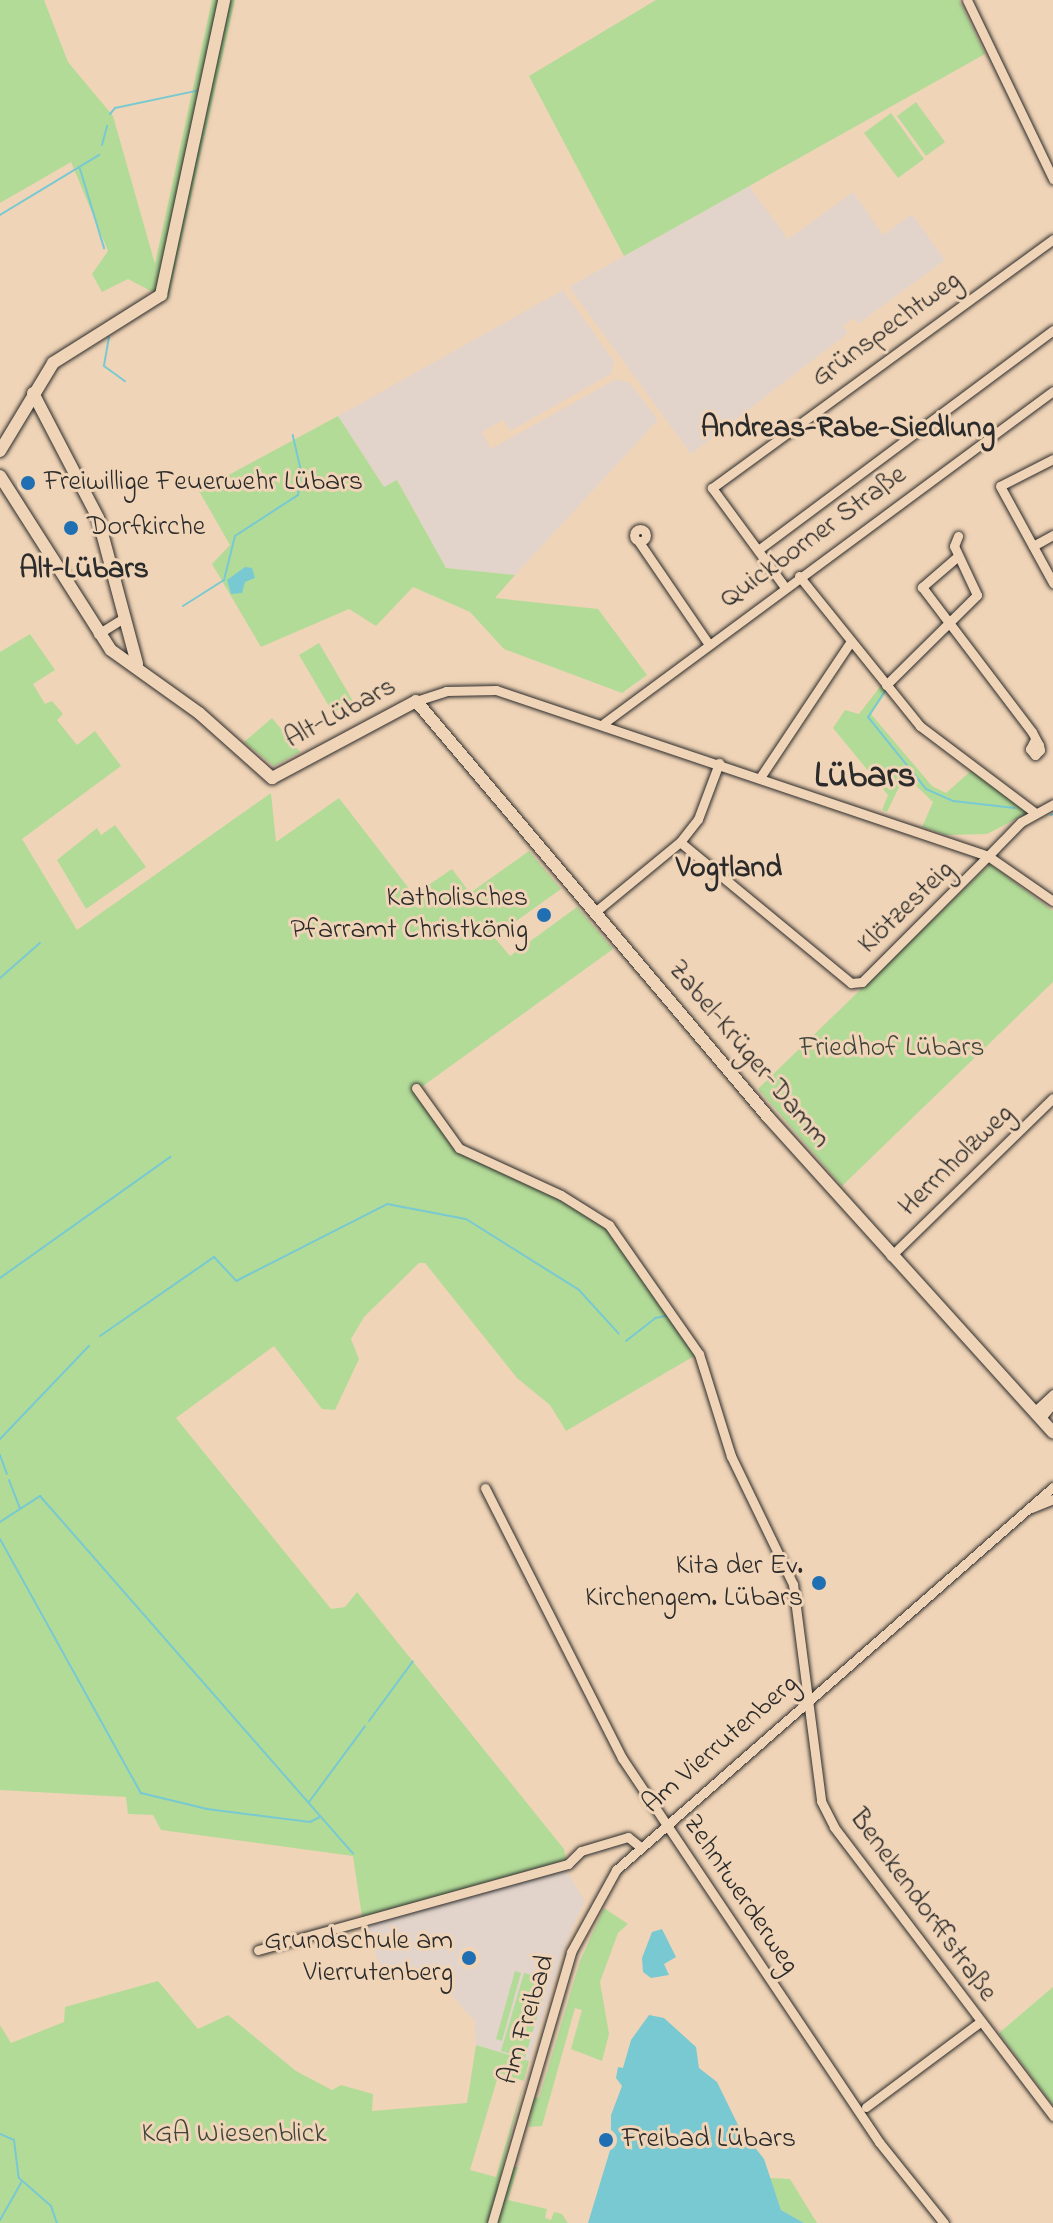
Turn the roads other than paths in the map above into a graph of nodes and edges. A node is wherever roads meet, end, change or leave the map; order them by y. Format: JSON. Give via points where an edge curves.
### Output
{"nodes":[{"id":1,"x":224,"y":0,"type":"edge"},
{"id":2,"x":967,"y":0,"type":"edge"},
{"id":3,"x":1053,"y":179,"type":"edge"},
{"id":4,"x":1053,"y":239,"type":"edge"},
{"id":5,"x":1053,"y":330,"type":"edge"},
{"id":6,"x":1053,"y":391,"type":"edge"},
{"id":7,"x":33,"y":393,"type":"junction"},
{"id":8,"x":0,"y":451,"type":"edge"},
{"id":9,"x":1053,"y":459,"type":"edge"},
{"id":10,"x":0,"y":476,"type":"edge"},
{"id":11,"x":1053,"y":535,"type":"edge"},
{"id":12,"x":958,"y":536,"type":"dead end"},
{"id":13,"x":639,"y":542,"type":"dead end"},
{"id":14,"x":1033,"y":546,"type":"junction"},
{"id":15,"x":758,"y":550,"type":"junction"},
{"id":16,"x":958,"y":556,"type":"junction"},
{"id":17,"x":799,"y":576,"type":"junction"},
{"id":18,"x":1053,"y":583,"type":"edge"},
{"id":19,"x":784,"y":586,"type":"junction"},
{"id":20,"x":122,"y":619,"type":"junction"},
{"id":21,"x":948,"y":622,"type":"junction"},
{"id":22,"x":98,"y":634,"type":"junction"},
{"id":23,"x":851,"y":641,"type":"junction"},
{"id":24,"x":708,"y":643,"type":"junction"},
{"id":25,"x":137,"y":664,"type":"junction"},
{"id":26,"x":886,"y":685,"type":"junction"},
{"id":27,"x":416,"y":701,"type":"junction"},
{"id":28,"x":604,"y":723,"type":"junction"},
{"id":29,"x":1035,"y":739,"type":"dead end"},
{"id":30,"x":719,"y":763,"type":"junction"},
{"id":31,"x":761,"y":776,"type":"junction"},
{"id":32,"x":1053,"y":804,"type":"edge"},
{"id":33,"x":1034,"y":812,"type":"junction"},
{"id":34,"x":680,"y":842,"type":"junction"},
{"id":35,"x":988,"y":856,"type":"junction"},
{"id":36,"x":1053,"y":901,"type":"edge"},
{"id":37,"x":595,"y":912,"type":"junction"},
{"id":38,"x":416,"y":1088,"type":"dead end"},
{"id":39,"x":1053,"y":1098,"type":"edge"},
{"id":40,"x":891,"y":1256,"type":"junction"},
{"id":41,"x":1053,"y":1394,"type":"edge"},
{"id":42,"x":1053,"y":1403,"type":"edge"},
{"id":43,"x":1038,"y":1415,"type":"junction"},
{"id":44,"x":1053,"y":1432,"type":"edge"},
{"id":45,"x":1053,"y":1487,"type":"edge"},
{"id":46,"x":485,"y":1488,"type":"dead end"},
{"id":47,"x":1053,"y":1499,"type":"edge"},
{"id":48,"x":1028,"y":1509,"type":"junction"},
{"id":49,"x":810,"y":1697,"type":"junction"},
{"id":50,"x":665,"y":1824,"type":"junction"},
{"id":51,"x":639,"y":1846,"type":"junction"},
{"id":52,"x":258,"y":1950,"type":"dead end"},
{"id":53,"x":980,"y":2022,"type":"junction"},
{"id":54,"x":866,"y":2107,"type":"dead end"},
{"id":55,"x":1053,"y":2116,"type":"edge"},
{"id":56,"x":492,"y":2223,"type":"edge"},
{"id":57,"x":944,"y":2223,"type":"edge"}],
"edges":[{"from":1,"to":7,"type":"street","via":[[161,295],[53,363]]},
{"from":2,"to":3,"type":"street"},
{"from":4,"to":15,"type":"street","name":"Grünspechtweg","via":[[712,488]]},
{"from":5,"to":15,"type":"street"},
{"from":6,"to":17,"type":"street","name":"Quickborner Straße"},
{"from":7,"to":8,"type":"street"},
{"from":7,"to":20,"type":"street","via":[[98,518]]},
{"from":9,"to":14,"type":"street","via":[[1000,486]]},
{"from":10,"to":22,"type":"street","name":"Alt-Lübars"},
{"from":11,"to":14,"type":"street"},
{"from":12,"to":16,"type":"street"},
{"from":13,"to":24,"type":"street"},
{"from":14,"to":18,"type":"street"},
{"from":15,"to":19,"type":"street"},
{"from":16,"to":21,"type":"street","via":[[977,595]]},
{"from":16,"to":21,"type":"street","via":[[922,587]]},
{"from":17,"to":19,"type":"street","name":"Quickborner Straße"},
{"from":17,"to":23,"type":"street"},
{"from":19,"to":24,"type":"street","name":"Quickborner Straße"},
{"from":20,"to":22,"type":"street"},
{"from":20,"to":25,"type":"street"},
{"from":21,"to":26,"type":"street"},
{"from":21,"to":29,"type":"street"},
{"from":22,"to":25,"type":"street","name":"Alt-Lübars","via":[[111,650]]},
{"from":23,"to":26,"type":"street"},
{"from":23,"to":31,"type":"street"},
{"from":24,"to":28,"type":"street","name":"Quickborner Straße"},
{"from":25,"to":27,"type":"street","name":"Alt-Lübars","via":[[272,778]]},
{"from":26,"to":33,"type":"street","via":[[920,726]]},
{"from":27,"to":28,"type":"street","name":"Alt-Lübars","via":[[446,691],[496,690]]},
{"from":27,"to":37,"type":"street","name":"Zabel-Krüger-Damm"},
{"from":28,"to":30,"type":"street","name":"Alt-Lübars"},
{"from":30,"to":31,"type":"street","name":"Alt-Lübars"},
{"from":30,"to":34,"type":"street","via":[[698,819]]},
{"from":31,"to":35,"type":"street","name":"Alt-Lübars"},
{"from":32,"to":33,"type":"street"},
{"from":33,"to":35,"type":"street","name":"Klötzesteig"},
{"from":34,"to":35,"type":"street","name":"Klötzesteig","via":[[851,983],[862,982]]},
{"from":34,"to":37,"type":"street"},
{"from":35,"to":36,"type":"street","name":"Alt-Lübars"},
{"from":37,"to":40,"type":"street","name":"Zabel-Krüger-Damm"},
{"from":38,"to":49,"type":"street","name":"Benekendorffstraße","via":[[459,1148],[561,1195],[609,1225],[699,1354],[731,1456],[793,1584]]},
{"from":39,"to":40,"type":"street","name":"Herrnholzweg"},
{"from":40,"to":43,"type":"street","name":"Zabel-Krüger-Damm"},
{"from":41,"to":43,"type":"street"},
{"from":42,"to":43,"type":"street"},
{"from":43,"to":44,"type":"street","name":"Zabel-Krüger-Damm"},
{"from":45,"to":48,"type":"street","name":"Am Vierrutenberg"},
{"from":46,"to":50,"type":"street","name":"Zehntwerderweg","via":[[622,1758]]},
{"from":47,"to":48,"type":"street","name":"Am Vierrutenberg"},
{"from":48,"to":49,"type":"street","name":"Am Vierrutenberg"},
{"from":49,"to":50,"type":"street","name":"Am Vierrutenberg"},
{"from":49,"to":53,"type":"street","name":"Benekendorffstraße","via":[[819,1791],[834,1827]]},
{"from":50,"to":51,"type":"street","name":"Am Vierrutenberg"},
{"from":50,"to":57,"type":"street","name":"Zehntwerderweg","via":[[886,2153]]},
{"from":51,"to":52,"type":"street","name":"Am Vierrutenberg","via":[[628,1837],[581,1851],[568,1864]]},
{"from":51,"to":56,"type":"street","name":"Am Freibad","via":[[595,1900],[571,1952]]},
{"from":53,"to":54,"type":"street"},
{"from":53,"to":55,"type":"street","name":"Benekendorffstraße"}]}
